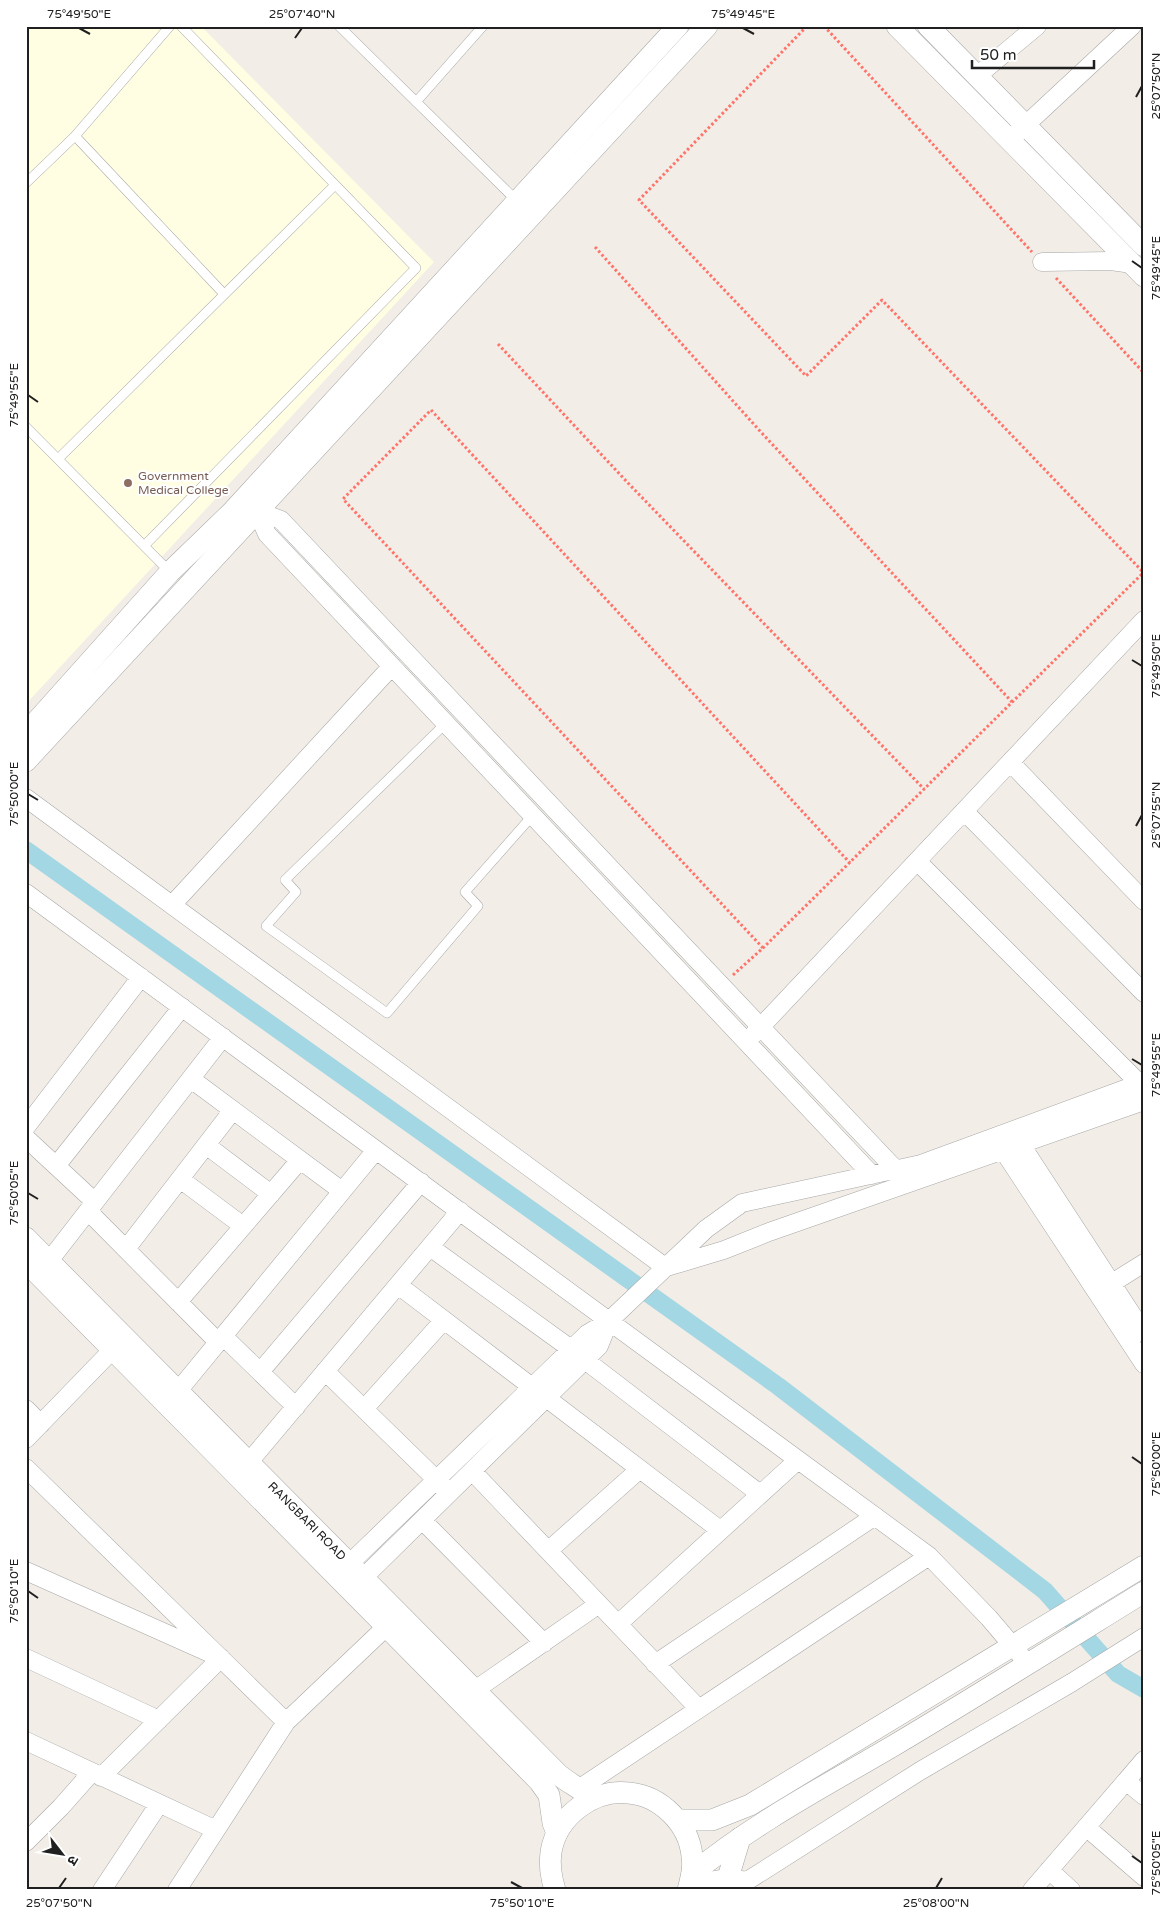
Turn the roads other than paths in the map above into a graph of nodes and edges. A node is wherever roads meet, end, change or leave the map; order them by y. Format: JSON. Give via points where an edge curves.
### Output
{"nodes":[{"id":1,"x":170,"y":26,"type":"edge"},
{"id":2,"x":182,"y":26,"type":"edge"},
{"id":3,"x":339,"y":26,"type":"edge"},
{"id":4,"x":483,"y":26,"type":"edge"},
{"id":5,"x":678,"y":26,"type":"edge"},
{"id":6,"x":707,"y":26,"type":"edge"},
{"id":7,"x":897,"y":26,"type":"edge"},
{"id":8,"x":928,"y":26,"type":"edge"},
{"id":9,"x":1037,"y":26,"type":"edge"},
{"id":10,"x":1132,"y":26,"type":"edge"},
{"id":11,"x":977,"y":76,"type":"junction"},
{"id":12,"x":416,"y":102,"type":"junction"},
{"id":13,"x":1025,"y":125,"type":"junction"},
{"id":14,"x":75,"y":136,"type":"junction"},
{"id":15,"x":1009,"y":140,"type":"junction"},
{"id":16,"x":26,"y":184,"type":"edge"},
{"id":17,"x":335,"y":184,"type":"junction"},
{"id":18,"x":517,"y":201,"type":"junction"},
{"id":19,"x":1144,"y":246,"type":"edge"},
{"id":20,"x":1042,"y":262,"type":"road end"},
{"id":21,"x":1138,"y":270,"type":"edge"},
{"id":22,"x":224,"y":294,"type":"junction"},
{"id":23,"x":26,"y":427,"type":"edge"},
{"id":24,"x":58,"y":459,"type":"junction"},
{"id":25,"x":257,"y":511,"type":"junction"},
{"id":26,"x":144,"y":546,"type":"junction"},
{"id":27,"x":178,"y":580,"type":"junction"},
{"id":28,"x":1144,"y":620,"type":"edge"},
{"id":29,"x":392,"y":666,"type":"junction"},
{"id":30,"x":446,"y":723,"type":"junction"},
{"id":31,"x":26,"y":733,"type":"edge"},
{"id":32,"x":26,"y":761,"type":"edge"},
{"id":33,"x":1010,"y":762,"type":"junction"},
{"id":34,"x":526,"y":778,"type":"junction"},
{"id":35,"x":510,"y":791,"type":"junction"},
{"id":36,"x":26,"y":798,"type":"edge"},
{"id":37,"x":964,"y":811,"type":"junction"},
{"id":38,"x":533,"y":815,"type":"junction"},
{"id":39,"x":917,"y":861,"type":"junction"},
{"id":40,"x":26,"y":893,"type":"edge"},
{"id":41,"x":1144,"y":901,"type":"edge"},
{"id":42,"x":172,"y":905,"type":"junction"},
{"id":43,"x":141,"y":977,"type":"junction"},
{"id":44,"x":1144,"y":993,"type":"edge"},
{"id":45,"x":182,"y":1007,"type":"junction"},
{"id":46,"x":761,"y":1027,"type":"junction"},
{"id":47,"x":223,"y":1037,"type":"junction"},
{"id":48,"x":747,"y":1042,"type":"junction"},
{"id":49,"x":191,"y":1079,"type":"junction"},
{"id":50,"x":1142,"y":1084,"type":"edge"},
{"id":51,"x":1144,"y":1101,"type":"edge"},
{"id":52,"x":233,"y":1110,"type":"junction"},
{"id":53,"x":26,"y":1127,"type":"edge"},
{"id":54,"x":26,"y":1138,"type":"edge"},
{"id":55,"x":1017,"y":1138,"type":"junction"},
{"id":56,"x":999,"y":1144,"type":"junction"},
{"id":57,"x":206,"y":1145,"type":"junction"},
{"id":58,"x":376,"y":1150,"type":"junction"},
{"id":59,"x":300,"y":1160,"type":"junction"},
{"id":60,"x":56,"y":1166,"type":"junction"},
{"id":61,"x":896,"y":1170,"type":"junction"},
{"id":62,"x":872,"y":1175,"type":"junction"},
{"id":63,"x":180,"y":1179,"type":"junction"},
{"id":64,"x":421,"y":1182,"type":"junction"},
{"id":65,"x":342,"y":1191,"type":"junction"},
{"id":66,"x":271,"y":1194,"type":"junction"},
{"id":67,"x":91,"y":1206,"type":"junction"},
{"id":68,"x":460,"y":1211,"type":"junction"},
{"id":69,"x":243,"y":1226,"type":"junction"},
{"id":70,"x":26,"y":1238,"type":"edge"},
{"id":71,"x":430,"y":1247,"type":"junction"},
{"id":72,"x":126,"y":1249,"type":"junction"},
{"id":73,"x":49,"y":1261,"type":"junction"},
{"id":74,"x":26,"y":1262,"type":"edge"},
{"id":75,"x":1144,"y":1262,"type":"edge"},
{"id":76,"x":660,"y":1272,"type":"junction"},
{"id":77,"x":398,"y":1285,"type":"junction"},
{"id":78,"x":1104,"y":1288,"type":"junction"},
{"id":79,"x":178,"y":1302,"type":"junction"},
{"id":80,"x":615,"y":1315,"type":"junction"},
{"id":81,"x":444,"y":1320,"type":"junction"},
{"id":82,"x":1144,"y":1333,"type":"edge"},
{"id":83,"x":221,"y":1339,"type":"junction"},
{"id":84,"x":118,"y":1343,"type":"junction"},
{"id":85,"x":1138,"y":1344,"type":"edge"},
{"id":86,"x":570,"y":1349,"type":"junction"},
{"id":87,"x":585,"y":1360,"type":"junction"},
{"id":88,"x":1144,"y":1364,"type":"edge"},
{"id":89,"x":326,"y":1371,"type":"junction"},
{"id":90,"x":260,"y":1372,"type":"junction"},
{"id":91,"x":533,"y":1386,"type":"junction"},
{"id":92,"x":178,"y":1391,"type":"junction"},
{"id":93,"x":547,"y":1397,"type":"junction"},
{"id":94,"x":296,"y":1407,"type":"junction"},
{"id":95,"x":26,"y":1409,"type":"edge"},
{"id":96,"x":364,"y":1409,"type":"junction"},
{"id":97,"x":41,"y":1424,"type":"junction"},
{"id":98,"x":26,"y":1438,"type":"edge"},
{"id":99,"x":798,"y":1460,"type":"junction"},
{"id":100,"x":249,"y":1462,"type":"junction"},
{"id":101,"x":26,"y":1468,"type":"edge"},
{"id":102,"x":640,"y":1469,"type":"junction"},
{"id":103,"x":472,"y":1471,"type":"junction"},
{"id":104,"x":437,"y":1479,"type":"junction"},
{"id":105,"x":450,"y":1492,"type":"junction"},
{"id":106,"x":760,"y":1494,"type":"junction"},
{"id":107,"x":875,"y":1516,"type":"junction"},
{"id":108,"x":422,"y":1520,"type":"junction"},
{"id":109,"x":720,"y":1530,"type":"junction"},
{"id":110,"x":548,"y":1551,"type":"junction"},
{"id":111,"x":929,"y":1556,"type":"junction"},
{"id":112,"x":1144,"y":1566,"type":"edge"},
{"id":113,"x":26,"y":1571,"type":"edge"},
{"id":114,"x":356,"y":1571,"type":"junction"},
{"id":115,"x":1124,"y":1578,"type":"junction"},
{"id":116,"x":1141,"y":1599,"type":"edge"},
{"id":117,"x":599,"y":1604,"type":"junction"},
{"id":118,"x":618,"y":1624,"type":"junction"},
{"id":119,"x":386,"y":1627,"type":"junction"},
{"id":120,"x":1137,"y":1640,"type":"edge"},
{"id":121,"x":544,"y":1643,"type":"junction"},
{"id":122,"x":1013,"y":1645,"type":"junction"},
{"id":123,"x":26,"y":1658,"type":"edge"},
{"id":124,"x":221,"y":1658,"type":"junction"},
{"id":125,"x":655,"y":1664,"type":"junction"},
{"id":126,"x":1028,"y":1664,"type":"junction"},
{"id":127,"x":475,"y":1690,"type":"junction"},
{"id":128,"x":699,"y":1709,"type":"junction"},
{"id":129,"x":159,"y":1720,"type":"junction"},
{"id":130,"x":286,"y":1722,"type":"junction"},
{"id":131,"x":26,"y":1741,"type":"edge"},
{"id":132,"x":1144,"y":1760,"type":"edge"},
{"id":133,"x":97,"y":1774,"type":"junction"},
{"id":134,"x":1126,"y":1781,"type":"junction"},
{"id":135,"x":586,"y":1794,"type":"junction"},
{"id":136,"x":1144,"y":1796,"type":"edge"},
{"id":137,"x":159,"y":1804,"type":"junction"},
{"id":138,"x":678,"y":1820,"type":"junction"},
{"id":139,"x":1086,"y":1826,"type":"junction"},
{"id":140,"x":216,"y":1830,"type":"junction"},
{"id":141,"x":557,"y":1834,"type":"junction"},
{"id":142,"x":740,"y":1838,"type":"junction"},
{"id":143,"x":26,"y":1842,"type":"edge"},
{"id":144,"x":1049,"y":1870,"type":"junction"},
{"id":145,"x":1144,"y":1877,"type":"edge"},
{"id":146,"x":690,"y":1882,"type":"edge"},
{"id":147,"x":727,"y":1884,"type":"edge"},
{"id":148,"x":102,"y":1890,"type":"edge"},
{"id":149,"x":177,"y":1890,"type":"edge"},
{"id":150,"x":554,"y":1890,"type":"edge"},
{"id":151,"x":1032,"y":1890,"type":"edge"},
{"id":152,"x":1071,"y":1890,"type":"edge"}],
"edges":[{"from":1,"to":14,"type":"lane"},
{"from":2,"to":17,"type":"lane"},
{"from":3,"to":12,"type":"lane"},
{"from":4,"to":12,"type":"lane"},
{"from":5,"to":18,"type":"street"},
{"from":6,"to":25,"type":"street"},
{"from":7,"to":15,"type":"street"},
{"from":8,"to":11,"type":"street"},
{"from":9,"to":11,"type":"street"},
{"from":10,"to":13,"type":"street"},
{"from":11,"to":13,"type":"street"},
{"from":12,"to":18,"type":"lane"},
{"from":13,"to":15,"type":"street"},
{"from":13,"to":19,"type":"street"},
{"from":14,"to":16,"type":"lane"},
{"from":14,"to":22,"type":"lane"},
{"from":15,"to":21,"type":"street"},
{"from":17,"to":22,"type":"lane"},
{"from":17,"to":26,"type":"lane","via":[[416,268]]},
{"from":18,"to":27,"type":"street","via":[[232,512]]},
{"from":20,"to":21,"type":"street","via":[[1111,261]]},
{"from":22,"to":24,"type":"lane"},
{"from":23,"to":24,"type":"lane"},
{"from":24,"to":26,"type":"lane"},
{"from":25,"to":27,"type":"street"},
{"from":25,"to":29,"type":"street","via":[[266,534]]},
{"from":25,"to":34,"type":"street","via":[[281,520]]},
{"from":26,"to":27,"type":"lane"},
{"from":27,"to":31,"type":"street"},
{"from":27,"to":32,"type":"street"},
{"from":28,"to":33,"type":"street"},
{"from":29,"to":30,"type":"street"},
{"from":29,"to":42,"type":"street"},
{"from":30,"to":35,"type":"street"},
{"from":30,"to":38,"type":"lane","via":[[285,880],[296,892],[266,926],[387,1014],[478,906],[466,892]]},
{"from":33,"to":37,"type":"street"},
{"from":33,"to":41,"type":"street"},
{"from":34,"to":35,"type":"street"},
{"from":34,"to":46,"type":"street"},
{"from":35,"to":38,"type":"street"},
{"from":36,"to":42,"type":"street"},
{"from":37,"to":39,"type":"street"},
{"from":37,"to":44,"type":"street"},
{"from":38,"to":48,"type":"street"},
{"from":39,"to":46,"type":"street"},
{"from":39,"to":50,"type":"street"},
{"from":40,"to":43,"type":"street"},
{"from":42,"to":76,"type":"street"},
{"from":43,"to":45,"type":"street"},
{"from":43,"to":53,"type":"street"},
{"from":45,"to":47,"type":"street"},
{"from":45,"to":60,"type":"street"},
{"from":46,"to":48,"type":"street"},
{"from":46,"to":61,"type":"street"},
{"from":47,"to":49,"type":"street"},
{"from":47,"to":58,"type":"street"},
{"from":48,"to":62,"type":"street"},
{"from":49,"to":52,"type":"street"},
{"from":49,"to":67,"type":"street"},
{"from":50,"to":55,"type":"street"},
{"from":51,"to":55,"type":"street"},
{"from":52,"to":57,"type":"street"},
{"from":52,"to":59,"type":"street"},
{"from":54,"to":60,"type":"street"},
{"from":55,"to":56,"type":"street"},
{"from":55,"to":78,"type":"street"},
{"from":56,"to":61,"type":"street"},
{"from":56,"to":76,"type":"street"},
{"from":56,"to":78,"type":"street"},
{"from":57,"to":63,"type":"street"},
{"from":57,"to":66,"type":"street"},
{"from":58,"to":64,"type":"street"},
{"from":58,"to":65,"type":"street"},
{"from":59,"to":65,"type":"street"},
{"from":59,"to":66,"type":"street"},
{"from":60,"to":67,"type":"street"},
{"from":61,"to":62,"type":"street"},
{"from":62,"to":76,"type":"street","via":[[742,1203],[706,1229]]},
{"from":63,"to":69,"type":"street"},
{"from":63,"to":72,"type":"street"},
{"from":64,"to":68,"type":"street"},
{"from":64,"to":90,"type":"street"},
{"from":65,"to":83,"type":"street"},
{"from":66,"to":69,"type":"street"},
{"from":67,"to":72,"type":"street"},
{"from":67,"to":73,"type":"street"},
{"from":68,"to":71,"type":"street"},
{"from":68,"to":80,"type":"street"},
{"from":69,"to":79,"type":"street"},
{"from":70,"to":73,"type":"street","name":"RANGBARI ROAD"},
{"from":71,"to":77,"type":"street"},
{"from":71,"to":86,"type":"street"},
{"from":72,"to":79,"type":"street"},
{"from":73,"to":84,"type":"street","name":"RANGBARI ROAD"},
{"from":74,"to":84,"type":"street","name":"RANGBARI ROAD"},
{"from":75,"to":78,"type":"street"},
{"from":76,"to":80,"type":"street"},
{"from":77,"to":81,"type":"street"},
{"from":77,"to":89,"type":"street"},
{"from":78,"to":82,"type":"street"},
{"from":78,"to":85,"type":"street"},
{"from":79,"to":83,"type":"street"},
{"from":80,"to":86,"type":"street"},
{"from":80,"to":87,"type":"street","via":[[599,1346]]},
{"from":80,"to":99,"type":"street"},
{"from":81,"to":91,"type":"street"},
{"from":81,"to":96,"type":"street"},
{"from":83,"to":90,"type":"street"},
{"from":83,"to":92,"type":"street"},
{"from":84,"to":92,"type":"street","name":"RANGBARI ROAD"},
{"from":84,"to":97,"type":"street"},
{"from":84,"to":119,"type":"street","name":"RANGBARI ROAD"},
{"from":85,"to":88,"type":"street"},
{"from":86,"to":91,"type":"street"},
{"from":87,"to":93,"type":"street"},
{"from":87,"to":106,"type":"street"},
{"from":89,"to":94,"type":"street"},
{"from":89,"to":96,"type":"street"},
{"from":90,"to":94,"type":"street"},
{"from":91,"to":93,"type":"street"},
{"from":91,"to":104,"type":"street"},
{"from":92,"to":100,"type":"street","name":"RANGBARI ROAD"},
{"from":93,"to":102,"type":"street"},
{"from":93,"to":103,"type":"street"},
{"from":94,"to":100,"type":"street"},
{"from":95,"to":97,"type":"street"},
{"from":96,"to":104,"type":"street"},
{"from":97,"to":98,"type":"street"},
{"from":99,"to":106,"type":"street"},
{"from":99,"to":107,"type":"street"},
{"from":100,"to":114,"type":"street","name":"RANGBARI ROAD"},
{"from":101,"to":124,"type":"street"},
{"from":102,"to":109,"type":"street"},
{"from":102,"to":110,"type":"street"},
{"from":103,"to":105,"type":"street"},
{"from":103,"to":110,"type":"street"},
{"from":104,"to":105,"type":"street"},
{"from":104,"to":114,"type":"street"},
{"from":105,"to":108,"type":"street"},
{"from":106,"to":109,"type":"street"},
{"from":107,"to":111,"type":"street"},
{"from":107,"to":125,"type":"street"},
{"from":108,"to":114,"type":"street"},
{"from":108,"to":121,"type":"street"},
{"from":109,"to":118,"type":"street"},
{"from":110,"to":117,"type":"street"},
{"from":111,"to":122,"type":"street"},
{"from":111,"to":128,"type":"street"},
{"from":112,"to":115,"type":"street"},
{"from":113,"to":124,"type":"street"},
{"from":114,"to":127,"type":"street","name":"RANGBARI ROAD"},
{"from":115,"to":116,"type":"street"},
{"from":115,"to":122,"type":"street"},
{"from":116,"to":126,"type":"street","via":[[1094,1623]]},
{"from":117,"to":118,"type":"street"},
{"from":117,"to":121,"type":"street"},
{"from":118,"to":125,"type":"street"},
{"from":119,"to":130,"type":"street"},
{"from":119,"to":141,"type":"street","name":"RANGBARI ROAD","via":[[539,1781],[549,1795]]},
{"from":120,"to":147,"type":"street","via":[[1071,1683],[920,1771],[747,1881]]},
{"from":121,"to":127,"type":"street"},
{"from":122,"to":126,"type":"street"},
{"from":122,"to":138,"type":"street","via":[[750,1805],[712,1820]]},
{"from":123,"to":129,"type":"street"},
{"from":124,"to":129,"type":"street"},
{"from":124,"to":130,"type":"street"},
{"from":125,"to":128,"type":"street"},
{"from":126,"to":142,"type":"street"},
{"from":127,"to":135,"type":"street","name":"RANGBARI ROAD","via":[[559,1775]]},
{"from":128,"to":135,"type":"street"},
{"from":129,"to":133,"type":"street"},
{"from":130,"to":140,"type":"street"},
{"from":131,"to":133,"type":"street"},
{"from":132,"to":134,"type":"street"},
{"from":133,"to":137,"type":"street"},
{"from":133,"to":143,"type":"street"},
{"from":134,"to":136,"type":"street"},
{"from":134,"to":139,"type":"street"},
{"from":135,"to":138,"type":"street","via":[[630,1793],[648,1798]]},
{"from":135,"to":141,"type":"street"},
{"from":137,"to":140,"type":"street"},
{"from":137,"to":148,"type":"street"},
{"from":138,"to":146,"type":"street","via":[[688,1837],[692,1855]]},
{"from":139,"to":144,"type":"street"},
{"from":139,"to":145,"type":"street"},
{"from":140,"to":149,"type":"street"},
{"from":141,"to":150,"type":"street","via":[[551,1851]]},
{"from":142,"to":146,"type":"street"},
{"from":142,"to":147,"type":"street"},
{"from":144,"to":151,"type":"street"},
{"from":144,"to":152,"type":"street"},
{"from":146,"to":147,"type":"street"}]}
